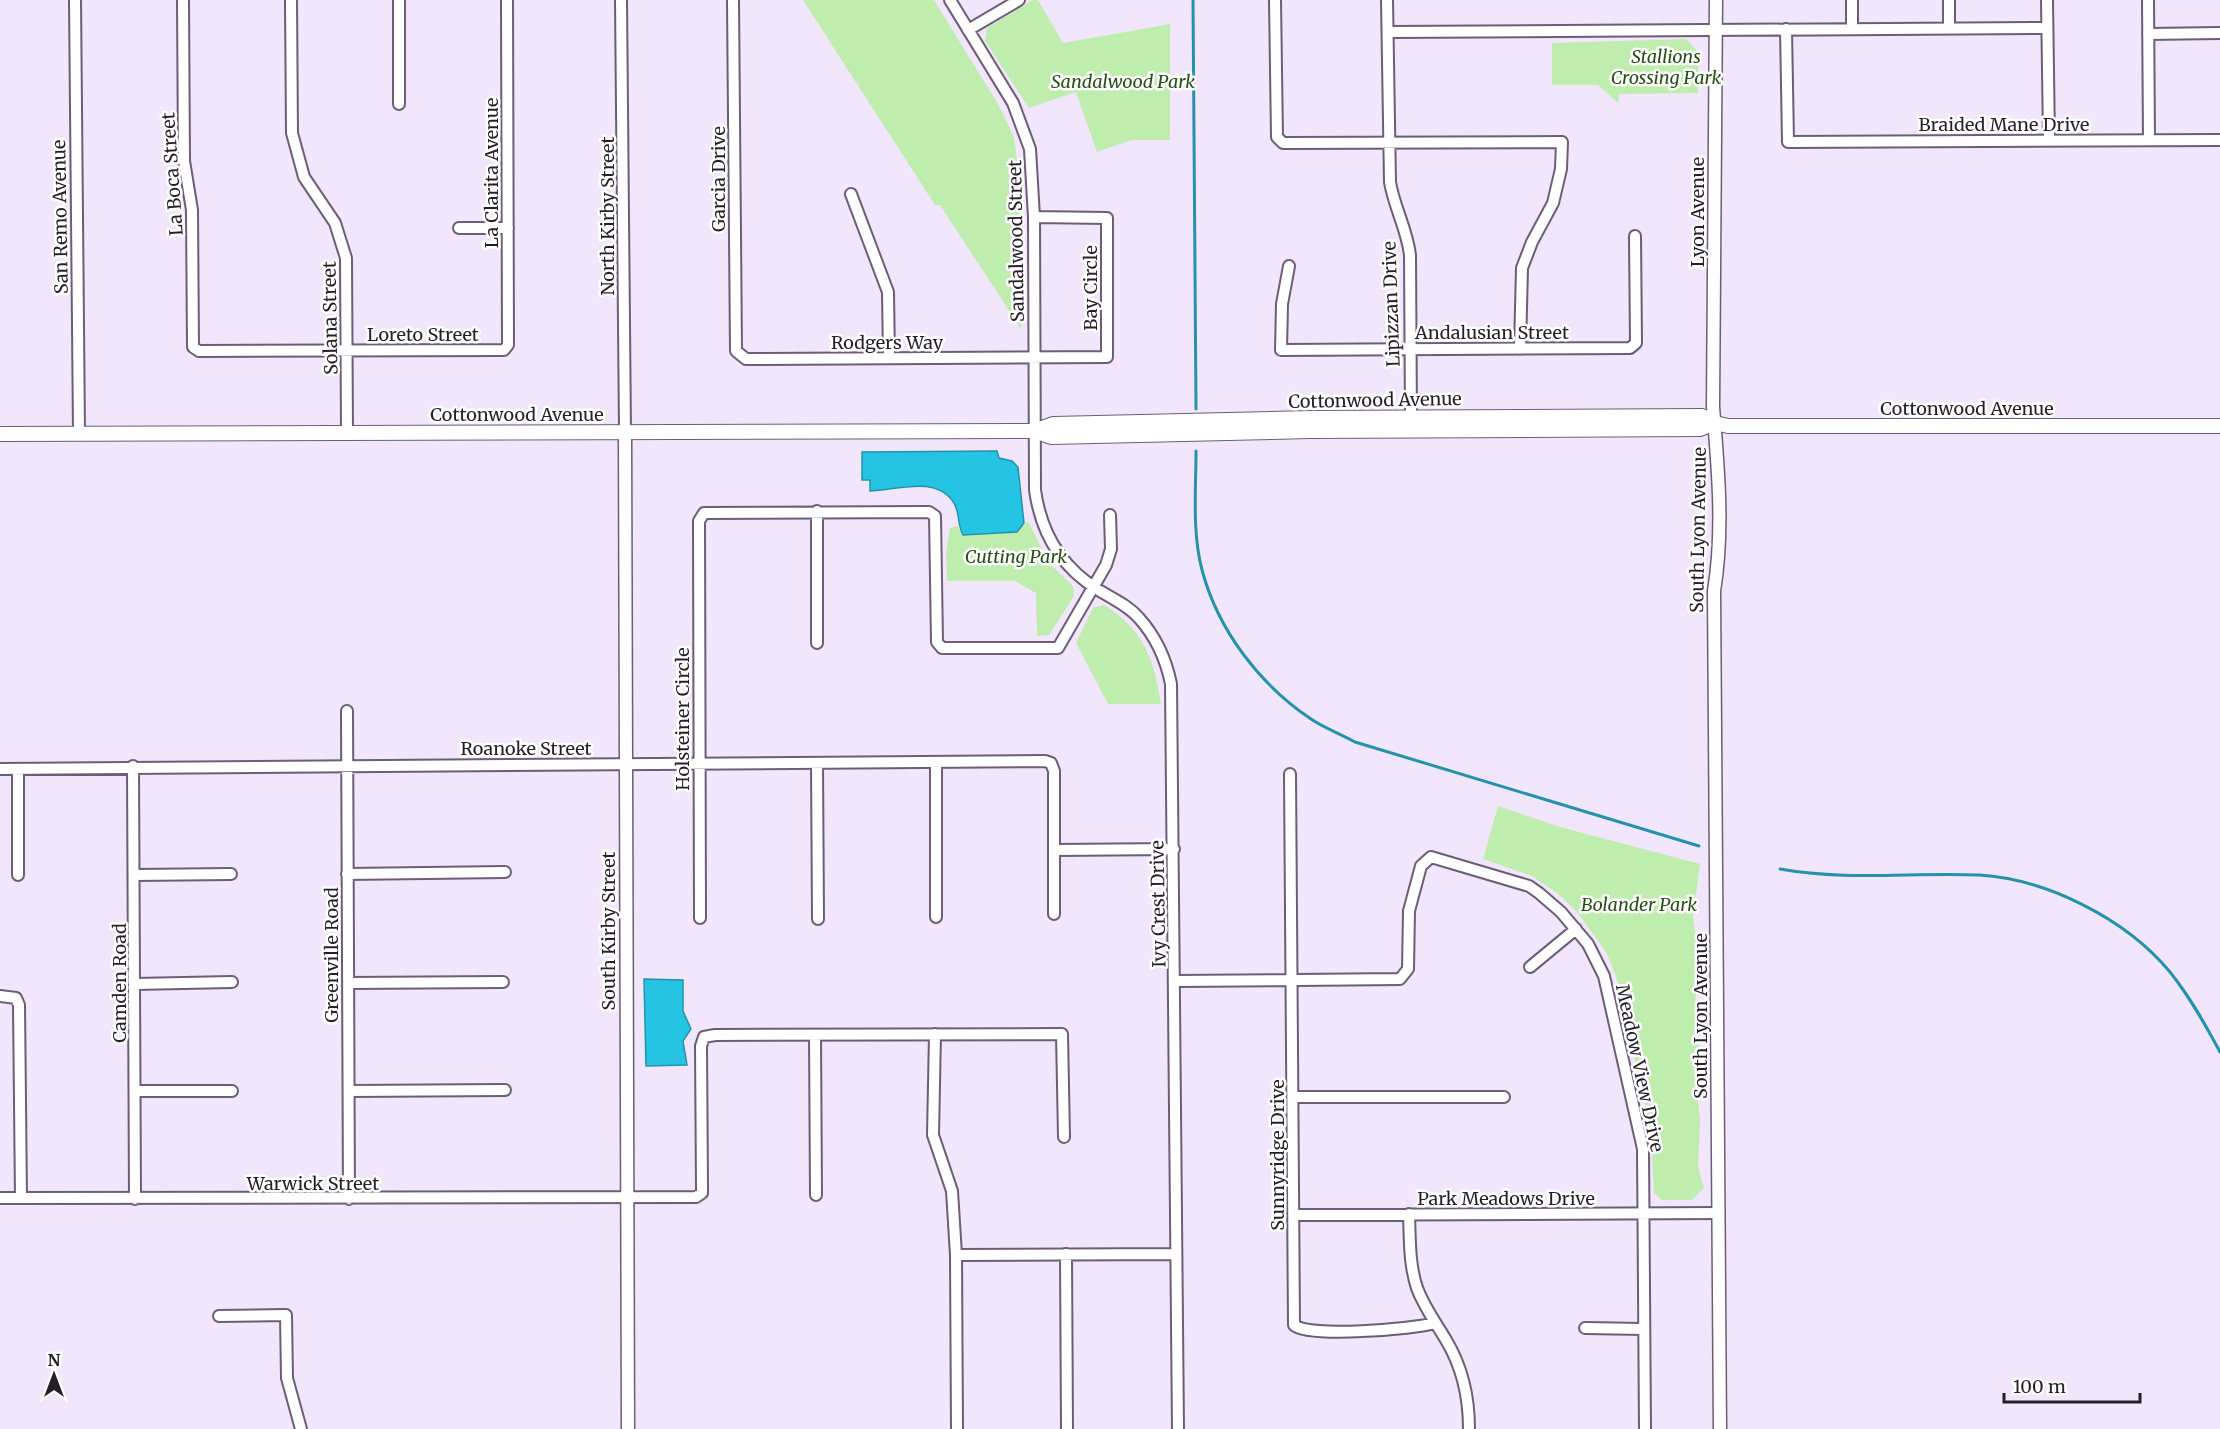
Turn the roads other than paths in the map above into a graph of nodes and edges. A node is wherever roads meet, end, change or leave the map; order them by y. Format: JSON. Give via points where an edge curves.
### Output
{"nodes":[{"id":1,"x":75,"y":0,"type":"edge"},
{"id":2,"x":183,"y":0,"type":"edge"},
{"id":3,"x":291,"y":0,"type":"edge"},
{"id":4,"x":399,"y":0,"type":"edge"},
{"id":5,"x":507,"y":0,"type":"edge"},
{"id":6,"x":621,"y":0,"type":"edge"},
{"id":7,"x":733,"y":0,"type":"edge"},
{"id":8,"x":950,"y":0,"type":"edge"},
{"id":9,"x":1019,"y":0,"type":"edge"},
{"id":10,"x":1275,"y":0,"type":"edge"},
{"id":11,"x":1387,"y":0,"type":"edge"},
{"id":12,"x":1716,"y":0,"type":"edge"},
{"id":13,"x":1852,"y":0,"type":"edge"},
{"id":14,"x":1949,"y":0,"type":"edge"},
{"id":15,"x":2047,"y":0,"type":"edge"},
{"id":16,"x":2148,"y":0,"type":"edge"},
{"id":17,"x":1949,"y":28,"type":"junction"},
{"id":18,"x":2047,"y":28,"type":"junction"},
{"id":19,"x":1786,"y":29,"type":"junction"},
{"id":20,"x":1852,"y":29,"type":"junction"},
{"id":21,"x":968,"y":30,"type":"junction"},
{"id":22,"x":1716,"y":30,"type":"junction"},
{"id":23,"x":1388,"y":32,"type":"junction"},
{"id":24,"x":2220,"y":33,"type":"edge"},
{"id":25,"x":2148,"y":34,"type":"junction"},
{"id":26,"x":399,"y":104,"type":"dead end"},
{"id":27,"x":2049,"y":140,"type":"junction"},
{"id":28,"x":2149,"y":140,"type":"junction"},
{"id":29,"x":2220,"y":140,"type":"edge"},
{"id":30,"x":1388,"y":143,"type":"junction"},
{"id":31,"x":851,"y":194,"type":"dead end"},
{"id":32,"x":1034,"y":217,"type":"junction"},
{"id":33,"x":459,"y":228,"type":"dead end"},
{"id":34,"x":508,"y":228,"type":"junction"},
{"id":35,"x":1635,"y":236,"type":"dead end"},
{"id":36,"x":1289,"y":266,"type":"dead end"},
{"id":37,"x":508,"y":345,"type":"joint"},
{"id":38,"x":193,"y":347,"type":"joint"},
{"id":39,"x":1410,"y":349,"type":"junction"},
{"id":40,"x":1520,"y":349,"type":"junction"},
{"id":41,"x":347,"y":351,"type":"junction"},
{"id":42,"x":740,"y":356,"type":"joint"},
{"id":43,"x":1034,"y":357,"type":"junction"},
{"id":44,"x":889,"y":358,"type":"junction"},
{"id":45,"x":1715,"y":423,"type":"junction"},
{"id":46,"x":1411,"y":424,"type":"junction"},
{"id":47,"x":2220,"y":426,"type":"edge"},
{"id":48,"x":1034,"y":431,"type":"junction"},
{"id":49,"x":347,"y":432,"type":"junction"},
{"id":50,"x":625,"y":432,"type":"junction"},
{"id":51,"x":79,"y":433,"type":"junction"},
{"id":52,"x":0,"y":434,"type":"edge"},
{"id":53,"x":817,"y":511,"type":"junction"},
{"id":54,"x":1110,"y":515,"type":"dead end"},
{"id":55,"x":1094,"y":587,"type":"junction"},
{"id":56,"x":817,"y":643,"type":"dead end"},
{"id":57,"x":347,"y":711,"type":"dead end"},
{"id":58,"x":817,"y":763,"type":"junction"},
{"id":59,"x":936,"y":763,"type":"junction"},
{"id":60,"x":626,"y":764,"type":"junction"},
{"id":61,"x":699,"y":764,"type":"junction"},
{"id":62,"x":347,"y":765,"type":"junction"},
{"id":63,"x":133,"y":766,"type":"junction"},
{"id":64,"x":0,"y":769,"type":"edge"},
{"id":65,"x":18,"y":769,"type":"junction"},
{"id":66,"x":1290,"y":774,"type":"dead end"},
{"id":67,"x":1174,"y":849,"type":"junction"},
{"id":68,"x":1055,"y":850,"type":"junction"},
{"id":69,"x":505,"y":872,"type":"dead end"},
{"id":70,"x":231,"y":874,"type":"dead end"},
{"id":71,"x":347,"y":874,"type":"junction"},
{"id":72,"x":135,"y":875,"type":"junction"},
{"id":73,"x":18,"y":876,"type":"dead end"},
{"id":74,"x":1054,"y":914,"type":"dead end"},
{"id":75,"x":936,"y":917,"type":"dead end"},
{"id":76,"x":700,"y":918,"type":"dead end"},
{"id":77,"x":818,"y":919,"type":"dead end"},
{"id":78,"x":1576,"y":928,"type":"junction"},
{"id":79,"x":1530,"y":967,"type":"dead end"},
{"id":80,"x":1176,"y":981,"type":"junction"},
{"id":81,"x":1292,"y":981,"type":"junction"},
{"id":82,"x":232,"y":982,"type":"dead end"},
{"id":83,"x":503,"y":982,"type":"dead end"},
{"id":84,"x":348,"y":983,"type":"junction"},
{"id":85,"x":135,"y":984,"type":"junction"},
{"id":86,"x":0,"y":996,"type":"edge"},
{"id":87,"x":935,"y":1034,"type":"junction"},
{"id":88,"x":815,"y":1035,"type":"junction"},
{"id":89,"x":505,"y":1090,"type":"dead end"},
{"id":90,"x":232,"y":1091,"type":"dead end"},
{"id":91,"x":349,"y":1091,"type":"junction"},
{"id":92,"x":135,"y":1092,"type":"junction"},
{"id":93,"x":1293,"y":1097,"type":"junction"},
{"id":94,"x":1504,"y":1097,"type":"dead end"},
{"id":95,"x":1064,"y":1137,"type":"dead end"},
{"id":96,"x":816,"y":1195,"type":"dead end"},
{"id":97,"x":0,"y":1198,"type":"edge"},
{"id":98,"x":21,"y":1198,"type":"junction"},
{"id":99,"x":627,"y":1198,"type":"junction"},
{"id":100,"x":135,"y":1199,"type":"junction"},
{"id":101,"x":349,"y":1199,"type":"junction"},
{"id":102,"x":1719,"y":1213,"type":"junction"},
{"id":103,"x":1409,"y":1214,"type":"junction"},
{"id":104,"x":1644,"y":1214,"type":"junction"},
{"id":105,"x":1294,"y":1215,"type":"junction"},
{"id":106,"x":1066,"y":1254,"type":"junction"},
{"id":107,"x":1176,"y":1254,"type":"junction"},
{"id":108,"x":956,"y":1255,"type":"junction"},
{"id":109,"x":219,"y":1316,"type":"dead end"},
{"id":110,"x":1435,"y":1323,"type":"junction"},
{"id":111,"x":1585,"y":1328,"type":"dead end"},
{"id":112,"x":1644,"y":1329,"type":"junction"},
{"id":113,"x":301,"y":1429,"type":"edge"},
{"id":114,"x":628,"y":1429,"type":"edge"},
{"id":115,"x":957,"y":1429,"type":"edge"},
{"id":116,"x":1067,"y":1429,"type":"edge"},
{"id":117,"x":1178,"y":1429,"type":"edge"},
{"id":118,"x":1469,"y":1429,"type":"edge"},
{"id":119,"x":1645,"y":1429,"type":"edge"},
{"id":120,"x":1720,"y":1429,"type":"edge"}],
"edges":[{"from":1,"to":51,"type":"street","name":"San Remo Avenue"},
{"from":2,"to":38,"type":"street","name":"La Boca Street","via":[[184,161],[192,210]]},
{"from":3,"to":41,"type":"street","name":"Solana Street","via":[[293,141],[304,177],[335,223],[344,246]]},
{"from":4,"to":26,"type":"street"},
{"from":5,"to":34,"type":"street","name":"La Clarita Avenue"},
{"from":6,"to":50,"type":"street","name":"North Kirby Street"},
{"from":7,"to":42,"type":"street","name":"Garcia Drive","via":[[736,351]]},
{"from":8,"to":21,"type":"street","name":"Sandalwood Street"},
{"from":9,"to":21,"type":"street"},
{"from":10,"to":30,"type":"street","via":[[1277,137],[1283,143]]},
{"from":11,"to":23,"type":"street","name":"Lipizzan Drive"},
{"from":12,"to":22,"type":"street","name":"Lyon Avenue"},
{"from":13,"to":20,"type":"street"},
{"from":14,"to":17,"type":"street"},
{"from":15,"to":18,"type":"street"},
{"from":16,"to":25,"type":"street"},
{"from":17,"to":18,"type":"street"},
{"from":17,"to":20,"type":"street"},
{"from":18,"to":27,"type":"street"},
{"from":19,"to":20,"type":"street"},
{"from":19,"to":22,"type":"street"},
{"from":19,"to":27,"type":"street","name":"Braided Mane Drive","via":[[1788,142]]},
{"from":21,"to":32,"type":"street","name":"Sandalwood Street","via":[[1013,103],[1026,133],[1033,168]]},
{"from":22,"to":23,"type":"street"},
{"from":22,"to":45,"type":"street","name":"Lyon Avenue"},
{"from":23,"to":30,"type":"street","name":"Lipizzan Drive"},
{"from":24,"to":25,"type":"street"},
{"from":25,"to":28,"type":"street"},
{"from":27,"to":28,"type":"street","name":"Braided Mane Drive"},
{"from":28,"to":29,"type":"street","name":"Braided Mane Drive"},
{"from":30,"to":39,"type":"street","name":"Lipizzan Drive","via":[[1392,196],[1405,228],[1410,255]]},
{"from":30,"to":40,"type":"street","via":[[1562,142],[1553,204],[1522,268]]},
{"from":31,"to":44,"type":"street","via":[[886,286],[890,308]]},
{"from":32,"to":43,"type":"street","name":"Sandalwood Street"},
{"from":32,"to":43,"type":"street","name":"Bay Circle","via":[[1107,218],[1107,357]]},
{"from":33,"to":34,"type":"street"},
{"from":34,"to":37,"type":"street","name":"La Clarita Avenue"},
{"from":35,"to":40,"type":"street","name":"Andalusian Street","via":[[1636,343],[1630,348]]},
{"from":36,"to":39,"type":"street","name":"Andalusian Street","via":[[1282,303],[1281,350]]},
{"from":37,"to":41,"type":"street","name":"Loreto Street","via":[[504,350]]},
{"from":38,"to":41,"type":"street","name":"Loreto Street","via":[[198,351]]},
{"from":39,"to":40,"type":"street","name":"Andalusian Street"},
{"from":39,"to":46,"type":"street","name":"Lipizzan Drive"},
{"from":41,"to":49,"type":"street","name":"Solana Street"},
{"from":42,"to":44,"type":"street","name":"Rodgers Way"},
{"from":43,"to":44,"type":"street","name":"Rodgers Way"},
{"from":43,"to":48,"type":"street","name":"Sandalwood Street"},
{"from":45,"to":46,"type":"main road","name":"Cottonwood Avenue","via":[[1700,429]]},
{"from":45,"to":47,"type":"main road","name":"Cottonwood Avenue"},
{"from":45,"to":102,"type":"street","name":"South Lyon Avenue","via":[[1719,529],[1714,603]]},
{"from":46,"to":48,"type":"main road","name":"Cottonwood Avenue","via":[[1053,424]]},
{"from":48,"to":50,"type":"main road","name":"Cottonwood Avenue"},
{"from":48,"to":55,"type":"street","name":"Ivy Crest Drive","via":[[1035,490],[1044,527],[1062,559]]},
{"from":49,"to":50,"type":"main road","name":"Cottonwood Avenue"},
{"from":49,"to":51,"type":"main road","name":"Cottonwood Avenue"},
{"from":50,"to":60,"type":"street","name":"South Kirby Street"},
{"from":51,"to":52,"type":"main road","name":"Cottonwood Avenue"},
{"from":53,"to":55,"type":"street","via":[[929,512],[935,516],[938,642],[942,648],[1058,648]]},
{"from":53,"to":56,"type":"street"},
{"from":53,"to":61,"type":"street","name":"Holsteiner Circle","via":[[704,513],[699,521]]},
{"from":54,"to":55,"type":"street","via":[[1109,557]]},
{"from":55,"to":67,"type":"street","name":"Ivy Crest Drive","via":[[1138,617],[1167,665],[1173,705]]},
{"from":57,"to":62,"type":"street","name":"Greenville Road"},
{"from":58,"to":59,"type":"street","name":"Roanoke Street"},
{"from":58,"to":61,"type":"street","name":"Roanoke Street"},
{"from":58,"to":77,"type":"street"},
{"from":59,"to":68,"type":"street","name":"Roanoke Street","via":[[1051,763]]},
{"from":59,"to":75,"type":"street"},
{"from":60,"to":61,"type":"street","name":"Roanoke Street"},
{"from":60,"to":62,"type":"street","name":"Roanoke Street"},
{"from":60,"to":99,"type":"street","name":"South Kirby Street"},
{"from":61,"to":76,"type":"street","name":"Holsteiner Circle"},
{"from":62,"to":63,"type":"street","name":"Roanoke Street"},
{"from":62,"to":71,"type":"street","name":"Greenville Road"},
{"from":63,"to":65,"type":"street","name":"Roanoke Street"},
{"from":63,"to":72,"type":"street","name":"Camden Road"},
{"from":64,"to":65,"type":"street","name":"Roanoke Street"},
{"from":65,"to":73,"type":"street"},
{"from":66,"to":81,"type":"street","name":"Sunnyridge Drive"},
{"from":67,"to":68,"type":"street"},
{"from":67,"to":80,"type":"street","name":"Ivy Crest Drive"},
{"from":68,"to":74,"type":"street"},
{"from":69,"to":71,"type":"street"},
{"from":70,"to":72,"type":"street"},
{"from":71,"to":84,"type":"street","name":"Greenville Road"},
{"from":72,"to":85,"type":"street","name":"Camden Road"},
{"from":78,"to":79,"type":"street"},
{"from":78,"to":81,"type":"street","name":"Meadow View Drive","via":[[1529,886],[1436,857],[1421,866],[1409,911],[1408,969],[1403,976],[1395,980]]},
{"from":78,"to":104,"type":"street","name":"Meadow View Drive","via":[[1597,957],[1604,976],[1643,1149]]},
{"from":80,"to":81,"type":"street"},
{"from":80,"to":107,"type":"street","name":"Ivy Crest Drive"},
{"from":81,"to":93,"type":"street","name":"Sunnyridge Drive"},
{"from":82,"to":85,"type":"street"},
{"from":83,"to":84,"type":"street"},
{"from":84,"to":91,"type":"street","name":"Greenville Road"},
{"from":85,"to":92,"type":"street","name":"Camden Road"},
{"from":86,"to":98,"type":"street","via":[[16,998],[19,1005]]},
{"from":87,"to":88,"type":"street"},
{"from":87,"to":95,"type":"street","via":[[1062,1034]]},
{"from":87,"to":108,"type":"street","via":[[933,1135],[952,1191]]},
{"from":88,"to":96,"type":"street"},
{"from":88,"to":99,"type":"street","name":"Warwick Street","via":[[704,1037],[702,1193],[696,1197]]},
{"from":89,"to":91,"type":"street"},
{"from":90,"to":92,"type":"street"},
{"from":91,"to":101,"type":"street","name":"Greenville Road"},
{"from":92,"to":100,"type":"street","name":"Camden Road"},
{"from":93,"to":94,"type":"street"},
{"from":93,"to":105,"type":"street","name":"Sunnyridge Drive"},
{"from":97,"to":98,"type":"street","name":"Warwick Street"},
{"from":98,"to":100,"type":"street","name":"Warwick Street"},
{"from":99,"to":101,"type":"street","name":"Warwick Street"},
{"from":99,"to":114,"type":"street","name":"South Kirby Street"},
{"from":100,"to":101,"type":"street","name":"Warwick Street"},
{"from":102,"to":104,"type":"street","name":"Park Meadows Drive"},
{"from":102,"to":120,"type":"street","name":"South Lyon Avenue"},
{"from":103,"to":104,"type":"street","name":"Park Meadows Drive"},
{"from":103,"to":105,"type":"street","name":"Park Meadows Drive"},
{"from":103,"to":110,"type":"street","via":[[1412,1269]]},
{"from":104,"to":112,"type":"street","name":"Meadow View Drive"},
{"from":105,"to":110,"type":"street","name":"Sunnyridge Drive","via":[[1293,1321],[1297,1328],[1403,1329]]},
{"from":106,"to":107,"type":"street"},
{"from":106,"to":108,"type":"street"},
{"from":106,"to":116,"type":"street"},
{"from":107,"to":117,"type":"street","name":"Ivy Crest Drive"},
{"from":108,"to":115,"type":"street"},
{"from":109,"to":113,"type":"street","via":[[286,1315],[287,1378]]},
{"from":110,"to":118,"type":"street","via":[[1462,1375]]},
{"from":111,"to":112,"type":"street"},
{"from":112,"to":119,"type":"street","name":"Meadow View Drive"}]}
